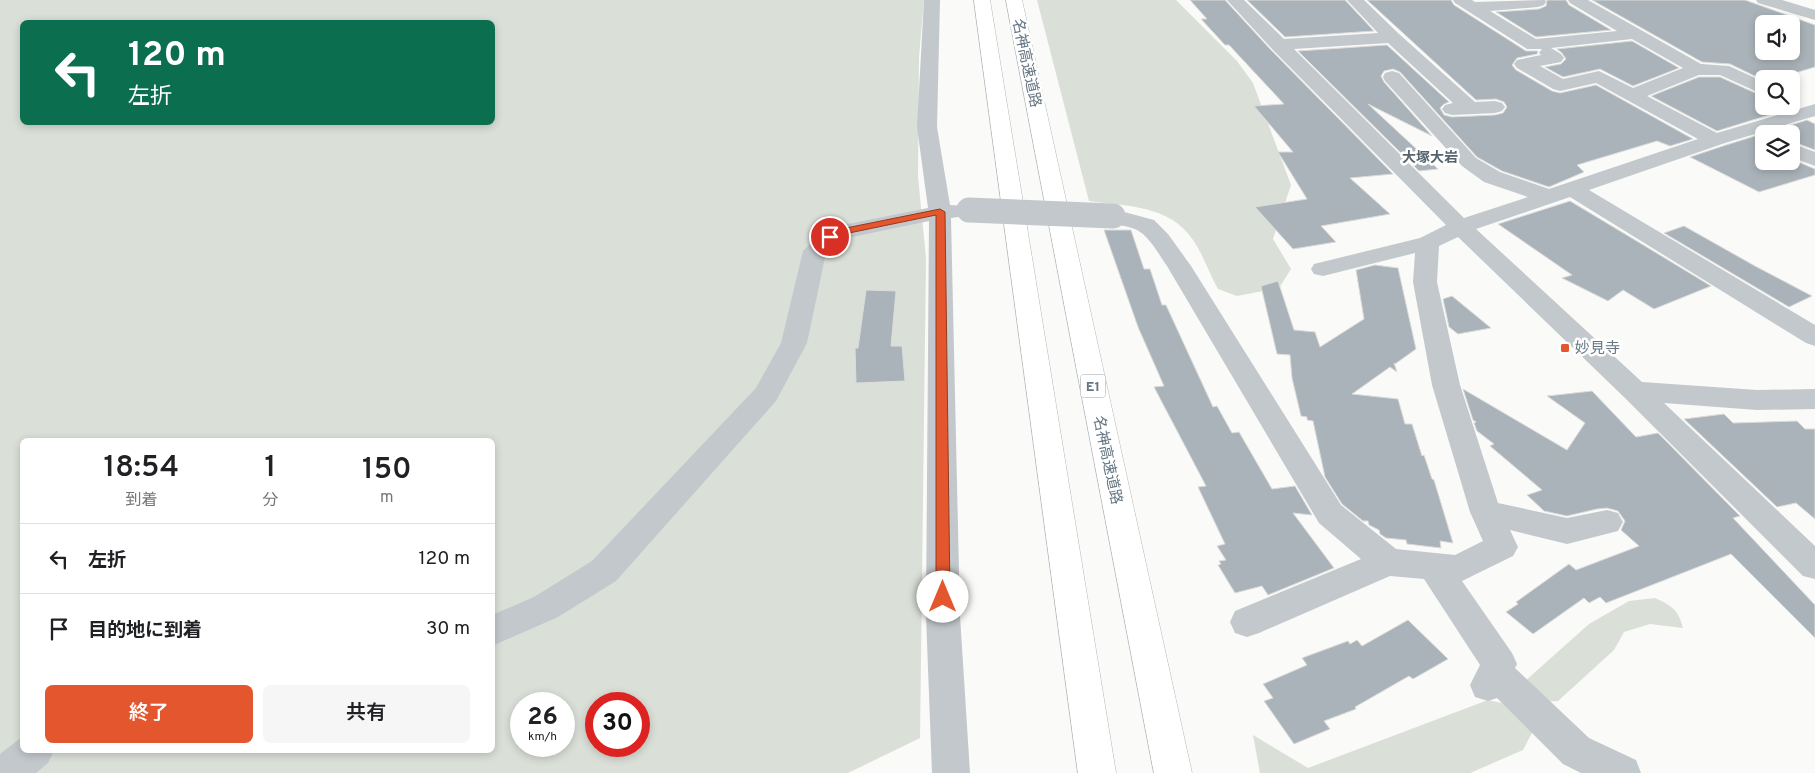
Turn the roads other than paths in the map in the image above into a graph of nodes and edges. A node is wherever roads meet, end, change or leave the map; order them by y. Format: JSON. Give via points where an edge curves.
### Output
{"nodes":[{"id":1,"x":932,"y":0,"type":"edge"},
{"id":2,"x":982,"y":0,"type":"edge"},
{"id":3,"x":1014,"y":0,"type":"edge"},
{"id":4,"x":1234,"y":0,"type":"edge"},
{"id":5,"x":1355,"y":0,"type":"edge"},
{"id":6,"x":1556,"y":0,"type":"edge"},
{"id":7,"x":1576,"y":0,"type":"edge"},
{"id":8,"x":1764,"y":0,"type":"edge"},
{"id":9,"x":1536,"y":1,"type":"edge"},
{"id":10,"x":1466,"y":4,"type":"edge"},
{"id":11,"x":1815,"y":15,"type":"edge"},
{"id":12,"x":1634,"y":34,"type":"junction"},
{"id":13,"x":1392,"y":37,"type":"junction"},
{"id":14,"x":1278,"y":44,"type":"junction"},
{"id":15,"x":1533,"y":45,"type":"junction"},
{"id":16,"x":1697,"y":69,"type":"junction"},
{"id":17,"x":1392,"y":77,"type":"dead end"},
{"id":18,"x":1755,"y":85,"type":"edge"},
{"id":19,"x":1632,"y":95,"type":"junction"},
{"id":20,"x":1495,"y":107,"type":"dead end"},
{"id":21,"x":1470,"y":108,"type":"junction"},
{"id":22,"x":1806,"y":108,"type":"edge"},
{"id":23,"x":1421,"y":110,"type":"junction"},
{"id":24,"x":1772,"y":125,"type":"edge"},
{"id":25,"x":1755,"y":133,"type":"edge"},
{"id":26,"x":1715,"y":140,"type":"junction"},
{"id":27,"x":1800,"y":152,"type":"edge"},
{"id":28,"x":1815,"y":160,"type":"edge"},
{"id":29,"x":1561,"y":193,"type":"junction"},
{"id":30,"x":955,"y":211,"type":"junction"},
{"id":31,"x":1460,"y":227,"type":"junction"},
{"id":32,"x":1428,"y":243,"type":"junction"},
{"id":33,"x":1323,"y":268,"type":"dead end"},
{"id":34,"x":1815,"y":337,"type":"edge"},
{"id":35,"x":1634,"y":391,"type":"junction"},
{"id":36,"x":1815,"y":399,"type":"edge"},
{"id":37,"x":1486,"y":512,"type":"junction"},
{"id":38,"x":1607,"y":522,"type":"dead end"},
{"id":39,"x":1388,"y":562,"type":"junction"},
{"id":40,"x":1433,"y":566,"type":"junction"},
{"id":41,"x":1815,"y":566,"type":"edge"},
{"id":42,"x":1247,"y":622,"type":"dead end"},
{"id":43,"x":495,"y":630,"type":"edge"},
{"id":44,"x":31,"y":753,"type":"edge"},
{"id":45,"x":7,"y":773,"type":"edge"},
{"id":46,"x":951,"y":773,"type":"edge"},
{"id":47,"x":1097,"y":773,"type":"edge"},
{"id":48,"x":1173,"y":773,"type":"edge"},
{"id":49,"x":1622,"y":773,"type":"edge"}],
"edges":[{"from":1,"to":30,"type":"street","via":[[927,128]]},
{"from":2,"to":47,"type":"highway"},
{"from":3,"to":48,"type":"highway","name":"名神高速道路","number":"E1"},
{"from":4,"to":14,"type":"street"},
{"from":5,"to":13,"type":"street"},
{"from":6,"to":9,"type":"street"},
{"from":7,"to":12,"type":"street"},
{"from":8,"to":11,"type":"street"},
{"from":9,"to":10,"type":"street"},
{"from":10,"to":15,"type":"street"},
{"from":12,"to":15,"type":"street"},
{"from":12,"to":16,"type":"street"},
{"from":13,"to":14,"type":"street"},
{"from":13,"to":21,"type":"street"},
{"from":14,"to":31,"type":"street"},
{"from":15,"to":19,"type":"street","via":[[1555,58],[1523,64],[1560,85],[1599,77]]},
{"from":16,"to":18,"type":"street","via":[[1723,70]]},
{"from":16,"to":19,"type":"street"},
{"from":17,"to":23,"type":"street"},
{"from":19,"to":26,"type":"street"},
{"from":20,"to":21,"type":"street"},
{"from":21,"to":23,"type":"street"},
{"from":22,"to":24,"type":"street"},
{"from":23,"to":29,"type":"street","via":[[1469,162],[1492,177]]},
{"from":25,"to":26,"type":"street"},
{"from":26,"to":29,"type":"street"},
{"from":27,"to":28,"type":"street"},
{"from":29,"to":31,"type":"street"},
{"from":29,"to":34,"type":"street"},
{"from":30,"to":39,"type":"street","bridge":true,"via":[[1113,216],[1146,225],[1179,266],[1330,514]]},
{"from":30,"to":43,"type":"street","via":[[846,231],[830,237],[815,251],[794,343],[766,394],[604,571],[546,607]]},
{"from":30,"to":46,"type":"street","via":[[943,616]]},
{"from":31,"to":32,"type":"street"},
{"from":31,"to":35,"type":"street"},
{"from":32,"to":33,"type":"street"},
{"from":32,"to":37,"type":"street","via":[[1425,282],[1446,385]]},
{"from":35,"to":36,"type":"street","via":[[1758,400]]},
{"from":35,"to":41,"type":"street"},
{"from":37,"to":38,"type":"street","via":[[1567,531]]},
{"from":37,"to":40,"type":"street","via":[[1502,547],[1458,569]]},
{"from":39,"to":40,"type":"street"},
{"from":39,"to":42,"type":"street"},
{"from":40,"to":49,"type":"street","via":[[1499,664],[1491,679],[1576,751]]},
{"from":44,"to":45,"type":"street"}]}
